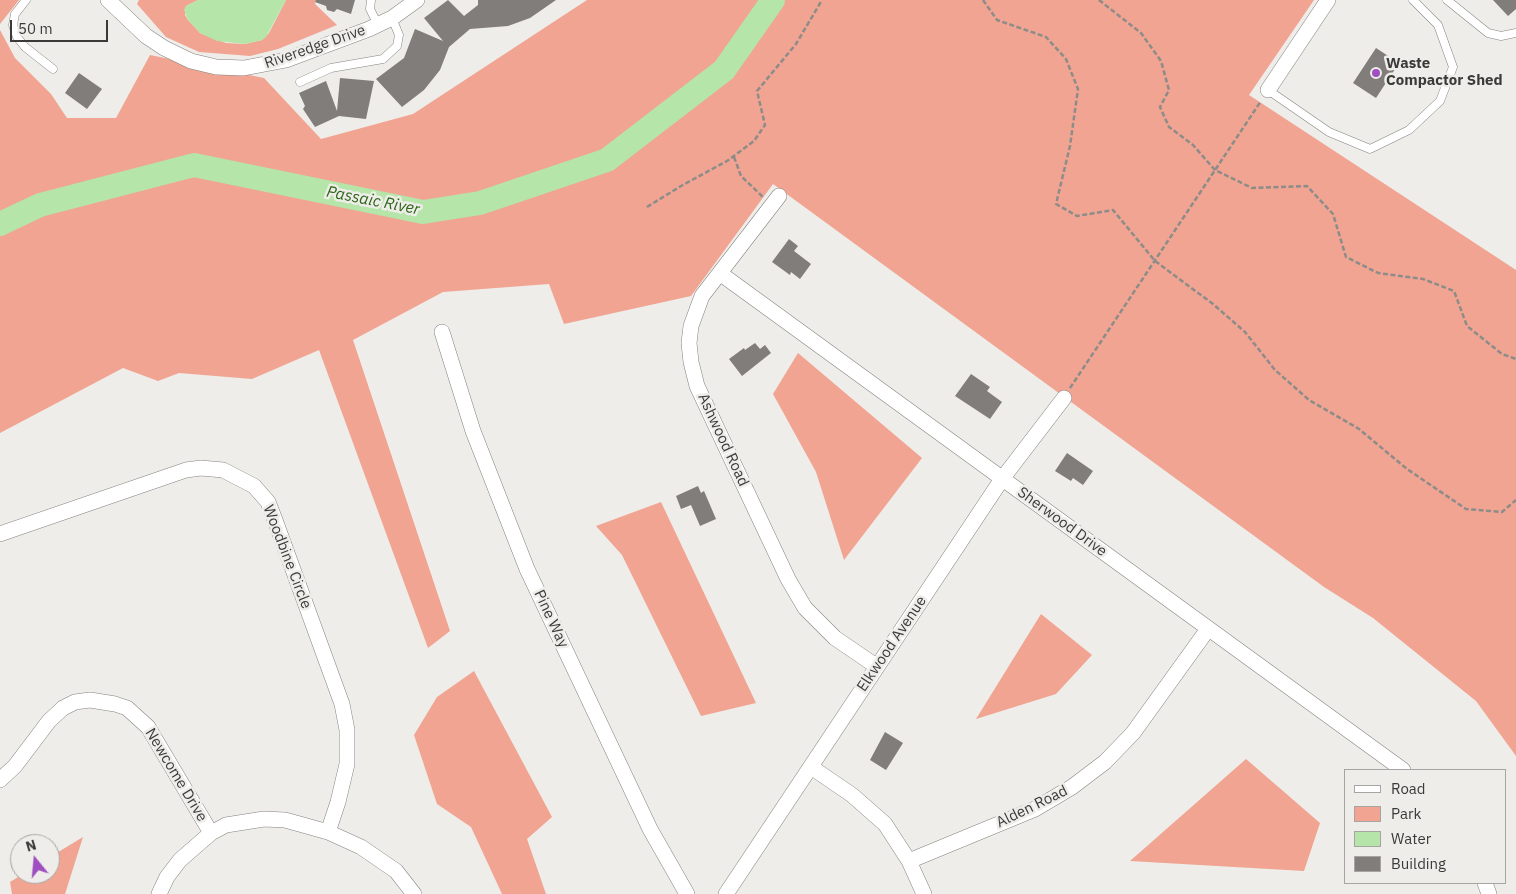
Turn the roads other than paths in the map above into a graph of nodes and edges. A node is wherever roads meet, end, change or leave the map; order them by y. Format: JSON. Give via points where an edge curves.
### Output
{"nodes":[{"id":1,"x":26,"y":0,"type":"edge"},
{"id":2,"x":108,"y":0,"type":"edge"},
{"id":3,"x":370,"y":0,"type":"edge"},
{"id":4,"x":417,"y":0,"type":"edge"},
{"id":5,"x":1328,"y":0,"type":"edge"},
{"id":6,"x":1412,"y":0,"type":"edge"},
{"id":7,"x":1447,"y":0,"type":"edge"},
{"id":8,"x":392,"y":18,"type":"junction"},
{"id":9,"x":378,"y":25,"type":"junction"},
{"id":10,"x":1516,"y":33,"type":"edge"},
{"id":11,"x":53,"y":69,"type":"dead end"},
{"id":12,"x":300,"y":82,"type":"dead end"},
{"id":13,"x":1268,"y":90,"type":"joint"},
{"id":14,"x":776,"y":201,"type":"road end"},
{"id":15,"x":721,"y":274,"type":"junction"},
{"id":16,"x":442,"y":332,"type":"dead end"},
{"id":17,"x":1064,"y":398,"type":"road end"},
{"id":18,"x":1002,"y":479,"type":"junction"},
{"id":19,"x":0,"y":534,"type":"edge"},
{"id":20,"x":1208,"y":629,"type":"junction"},
{"id":21,"x":876,"y":666,"type":"junction"},
{"id":22,"x":811,"y":767,"type":"junction"},
{"id":23,"x":1401,"y":769,"type":"edge"},
{"id":24,"x":0,"y":780,"type":"edge"},
{"id":25,"x":328,"y":832,"type":"junction"},
{"id":26,"x":211,"y":833,"type":"junction"},
{"id":27,"x":909,"y":861,"type":"junction"},
{"id":28,"x":159,"y":894,"type":"edge"},
{"id":29,"x":414,"y":894,"type":"edge"},
{"id":30,"x":687,"y":894,"type":"edge"},
{"id":31,"x":726,"y":894,"type":"edge"},
{"id":32,"x":924,"y":894,"type":"edge"}],
"edges":[{"from":1,"to":11,"type":"lane","via":[[15,14],[13,25],[17,37],[25,48]]},
{"from":2,"to":9,"type":"street","name":"Riveredge Drive","via":[[146,36],[164,48],[191,61],[216,67],[265,66]]},
{"from":3,"to":9,"type":"lane","via":[[370,9]]},
{"from":4,"to":8,"type":"street","name":"Riveredge Drive"},
{"from":5,"to":13,"type":"street"},
{"from":6,"to":13,"type":"lane","via":[[1438,26],[1453,67],[1440,101],[1409,130],[1370,149],[1329,132]]},
{"from":7,"to":10,"type":"lane","via":[[1488,33],[1501,36]]},
{"from":8,"to":9,"type":"street","name":"Riveredge Drive"},
{"from":8,"to":12,"type":"lane","via":[[399,35],[396,46],[383,59],[331,68]]},
{"from":14,"to":15,"type":"street","name":"Ashwood Road"},
{"from":15,"to":18,"type":"street","name":"Sherwood Drive"},
{"from":15,"to":21,"type":"street","name":"Ashwood Road","via":[[702,296],[692,326],[689,343],[697,386],[788,579],[805,608],[835,638]]},
{"from":16,"to":30,"type":"street","name":"Pine Way","via":[[473,431],[527,569],[650,829]]},
{"from":17,"to":18,"type":"street","name":"Elkwood Avenue"},
{"from":18,"to":20,"type":"street","name":"Sherwood Drive"},
{"from":18,"to":21,"type":"street","name":"Elkwood Avenue"},
{"from":19,"to":25,"type":"street","name":"Woodbine Circle","via":[[186,470],[223,470],[254,486],[268,502],[342,704],[348,730],[347,764]]},
{"from":20,"to":23,"type":"street","name":"Sherwood Drive"},
{"from":20,"to":27,"type":"street","name":"Alden Road","via":[[1133,733],[1105,762],[1035,809]]},
{"from":21,"to":22,"type":"street","name":"Elkwood Avenue"},
{"from":22,"to":27,"type":"street","via":[[872,811],[885,824]]},
{"from":22,"to":31,"type":"street","name":"Elkwood Avenue"},
{"from":24,"to":26,"type":"street","name":"Newcome Drive","via":[[63,708],[90,700],[115,704],[127,708],[148,727]]},
{"from":25,"to":26,"type":"street","via":[[285,820],[264,819],[226,825]]},
{"from":25,"to":29,"type":"street","via":[[361,848],[396,871]]},
{"from":26,"to":28,"type":"street","via":[[180,860]]},
{"from":27,"to":32,"type":"street"}]}
